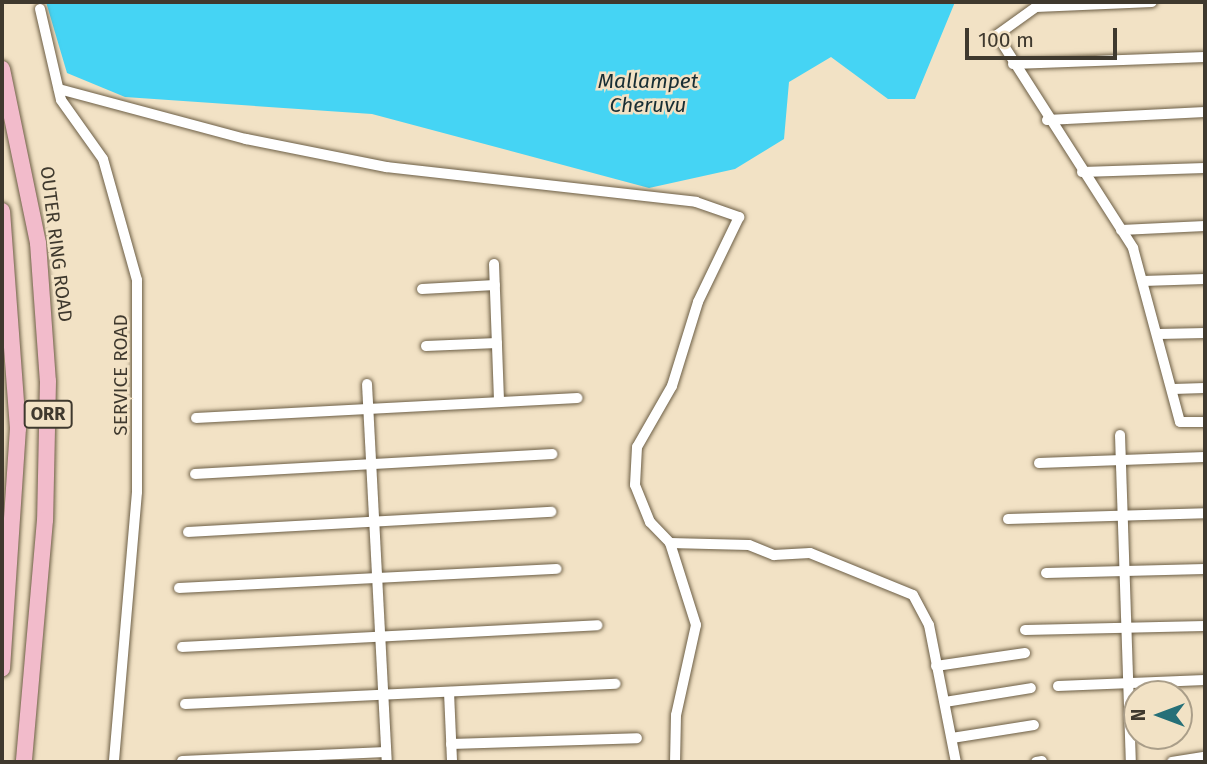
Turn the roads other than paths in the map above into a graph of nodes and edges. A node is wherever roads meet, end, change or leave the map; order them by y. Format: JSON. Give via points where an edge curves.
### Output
{"nodes":[{"id":1,"x":1152,"y":2,"type":"edge"},
{"id":2,"x":1040,"y":4,"type":"edge"},
{"id":3,"x":40,"y":9,"type":"dead end"},
{"id":4,"x":1205,"y":57,"type":"edge"},
{"id":5,"x":1013,"y":64,"type":"junction"},
{"id":6,"x":2,"y":69,"type":"edge"},
{"id":7,"x":59,"y":89,"type":"junction"},
{"id":8,"x":1205,"y":112,"type":"edge"},
{"id":9,"x":1047,"y":120,"type":"junction"},
{"id":10,"x":1205,"y":168,"type":"edge"},
{"id":11,"x":1082,"y":173,"type":"junction"},
{"id":12,"x":2,"y":212,"type":"edge"},
{"id":13,"x":1205,"y":226,"type":"edge"},
{"id":14,"x":1121,"y":230,"type":"junction"},
{"id":15,"x":494,"y":264,"type":"dead end"},
{"id":16,"x":1205,"y":279,"type":"edge"},
{"id":17,"x":1143,"y":281,"type":"junction"},
{"id":18,"x":495,"y":285,"type":"junction"},
{"id":19,"x":422,"y":289,"type":"dead end"},
{"id":20,"x":1205,"y":333,"type":"edge"},
{"id":21,"x":1158,"y":334,"type":"junction"},
{"id":22,"x":497,"y":343,"type":"junction"},
{"id":23,"x":426,"y":346,"type":"dead end"},
{"id":24,"x":368,"y":384,"type":"dead end"},
{"id":25,"x":1205,"y":388,"type":"edge"},
{"id":26,"x":1173,"y":389,"type":"junction"},
{"id":27,"x":576,"y":398,"type":"dead end"},
{"id":28,"x":499,"y":401,"type":"junction"},
{"id":29,"x":368,"y":407,"type":"junction"},
{"id":30,"x":196,"y":418,"type":"dead end"},
{"id":31,"x":1205,"y":422,"type":"edge"},
{"id":32,"x":1120,"y":435,"type":"dead end"},
{"id":33,"x":552,"y":454,"type":"dead end"},
{"id":34,"x":1205,"y":457,"type":"edge"},
{"id":35,"x":1120,"y":459,"type":"junction"},
{"id":36,"x":1039,"y":463,"type":"dead end"},
{"id":37,"x":372,"y":465,"type":"junction"},
{"id":38,"x":195,"y":474,"type":"dead end"},
{"id":39,"x":551,"y":512,"type":"dead end"},
{"id":40,"x":1205,"y":513,"type":"edge"},
{"id":41,"x":1122,"y":516,"type":"junction"},
{"id":42,"x":1008,"y":519,"type":"dead end"},
{"id":43,"x":374,"y":521,"type":"junction"},
{"id":44,"x":188,"y":532,"type":"dead end"},
{"id":45,"x":670,"y":543,"type":"junction"},
{"id":46,"x":557,"y":569,"type":"dead end"},
{"id":47,"x":1205,"y":569,"type":"edge"},
{"id":48,"x":1124,"y":570,"type":"junction"},
{"id":49,"x":1046,"y":573,"type":"dead end"},
{"id":50,"x":377,"y":580,"type":"junction"},
{"id":51,"x":179,"y":588,"type":"dead end"},
{"id":52,"x":597,"y":625,"type":"dead end"},
{"id":53,"x":1205,"y":625,"type":"edge"},
{"id":54,"x":1125,"y":628,"type":"junction"},
{"id":55,"x":1026,"y":630,"type":"dead end"},
{"id":56,"x":380,"y":635,"type":"junction"},
{"id":57,"x":182,"y":647,"type":"dead end"},
{"id":58,"x":1025,"y":653,"type":"dead end"},
{"id":59,"x":936,"y":666,"type":"junction"},
{"id":60,"x":2,"y":668,"type":"edge"},
{"id":61,"x":1127,"y":680,"type":"edge"},
{"id":62,"x":1123,"y":682,"type":"edge"},
{"id":63,"x":616,"y":684,"type":"dead end"},
{"id":64,"x":1058,"y":686,"type":"dead end"},
{"id":65,"x":1031,"y":688,"type":"dead end"},
{"id":66,"x":449,"y":692,"type":"junction"},
{"id":67,"x":383,"y":695,"type":"junction"},
{"id":68,"x":945,"y":702,"type":"junction"},
{"id":69,"x":185,"y":704,"type":"dead end"},
{"id":70,"x":1034,"y":725,"type":"dead end"},
{"id":71,"x":637,"y":738,"type":"dead end"},
{"id":72,"x":953,"y":738,"type":"junction"},
{"id":73,"x":451,"y":744,"type":"junction"},
{"id":74,"x":387,"y":757,"type":"edge"},
{"id":75,"x":1205,"y":757,"type":"edge"},
{"id":76,"x":182,"y":761,"type":"edge"},
{"id":77,"x":24,"y":762,"type":"edge"},
{"id":78,"x":114,"y":762,"type":"edge"},
{"id":79,"x":452,"y":762,"type":"edge"},
{"id":80,"x":675,"y":762,"type":"edge"},
{"id":81,"x":956,"y":762,"type":"edge"},
{"id":82,"x":1172,"y":762,"type":"edge"}],
"edges":[{"from":1,"to":2,"type":"street"},
{"from":2,"to":5,"type":"street","via":[[997,35]]},
{"from":3,"to":7,"type":"street","name":"SERVICE ROAD"},
{"from":4,"to":5,"type":"street"},
{"from":5,"to":9,"type":"street"},
{"from":6,"to":77,"type":"highway","name":"OUTER RING ROAD","number":"ORR","via":[[31,197],[47,335],[46,509]]},
{"from":7,"to":45,"type":"street","via":[[246,139],[386,167],[696,202],[739,218],[698,302],[672,386],[637,447],[635,485],[650,522]]},
{"from":7,"to":78,"type":"street","name":"SERVICE ROAD","via":[[68,116],[103,159],[112,182],[140,320],[131,597]]},
{"from":8,"to":9,"type":"street"},
{"from":9,"to":11,"type":"street"},
{"from":10,"to":11,"type":"street"},
{"from":11,"to":14,"type":"street"},
{"from":12,"to":60,"type":"highway","number":"ORR","via":[[18,428]]},
{"from":13,"to":14,"type":"street"},
{"from":14,"to":17,"type":"street"},
{"from":15,"to":18,"type":"street"},
{"from":16,"to":17,"type":"street"},
{"from":17,"to":21,"type":"street"},
{"from":18,"to":19,"type":"street"},
{"from":18,"to":22,"type":"street"},
{"from":20,"to":21,"type":"street"},
{"from":21,"to":26,"type":"street"},
{"from":22,"to":23,"type":"street"},
{"from":22,"to":28,"type":"street"},
{"from":24,"to":29,"type":"street"},
{"from":25,"to":26,"type":"street"},
{"from":26,"to":31,"type":"street","via":[[1180,422]]},
{"from":27,"to":28,"type":"street"},
{"from":28,"to":29,"type":"street"},
{"from":29,"to":30,"type":"street"},
{"from":29,"to":37,"type":"street"},
{"from":32,"to":35,"type":"street"},
{"from":33,"to":37,"type":"street"},
{"from":34,"to":35,"type":"street"},
{"from":35,"to":36,"type":"street"},
{"from":35,"to":41,"type":"street"},
{"from":37,"to":38,"type":"street"},
{"from":37,"to":43,"type":"street"},
{"from":39,"to":43,"type":"street"},
{"from":40,"to":41,"type":"street"},
{"from":41,"to":42,"type":"street"},
{"from":41,"to":48,"type":"street"},
{"from":43,"to":44,"type":"street"},
{"from":43,"to":50,"type":"street"},
{"from":45,"to":59,"type":"street","via":[[749,545],[774,555],[810,553],[906,590],[920,601]]},
{"from":45,"to":80,"type":"street","via":[[696,625],[676,715]]},
{"from":46,"to":50,"type":"street"},
{"from":47,"to":48,"type":"street"},
{"from":48,"to":49,"type":"street"},
{"from":48,"to":54,"type":"street"},
{"from":50,"to":51,"type":"street"},
{"from":50,"to":56,"type":"street"},
{"from":52,"to":56,"type":"street"},
{"from":53,"to":54,"type":"street"},
{"from":54,"to":55,"type":"street"},
{"from":54,"to":61,"type":"street"},
{"from":56,"to":57,"type":"street"},
{"from":56,"to":67,"type":"street"},
{"from":58,"to":59,"type":"street"},
{"from":59,"to":68,"type":"street"},
{"from":62,"to":64,"type":"street"},
{"from":63,"to":66,"type":"street"},
{"from":65,"to":68,"type":"street"},
{"from":66,"to":67,"type":"street"},
{"from":66,"to":73,"type":"street"},
{"from":67,"to":69,"type":"street"},
{"from":67,"to":74,"type":"street"},
{"from":68,"to":72,"type":"street"},
{"from":70,"to":72,"type":"street"},
{"from":71,"to":73,"type":"street"},
{"from":72,"to":81,"type":"street"},
{"from":73,"to":79,"type":"street"},
{"from":74,"to":76,"type":"street"},
{"from":75,"to":82,"type":"street"}]}
